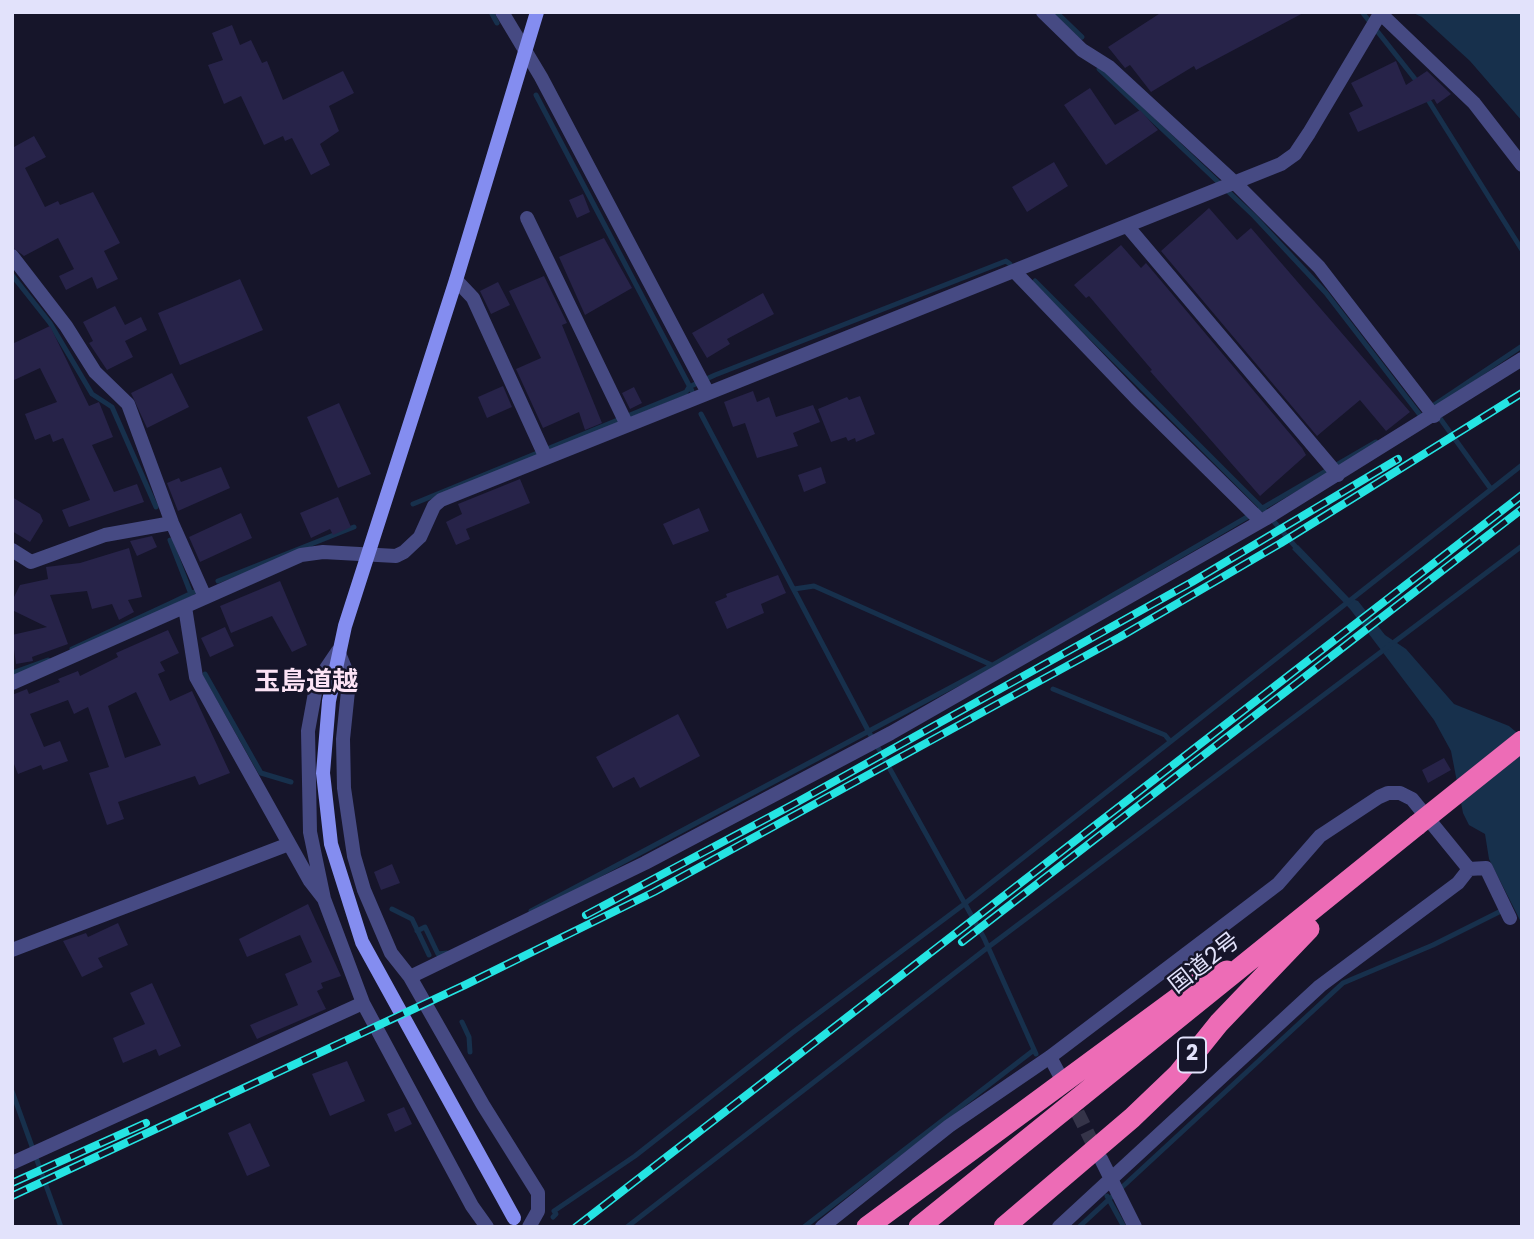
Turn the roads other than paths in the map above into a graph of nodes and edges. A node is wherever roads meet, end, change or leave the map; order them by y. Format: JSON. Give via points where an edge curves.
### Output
{"nodes":[{"id":1,"x":502,"y":12,"type":"edge"},
{"id":2,"x":537,"y":12,"type":"edge"},
{"id":3,"x":1043,"y":12,"type":"edge"},
{"id":4,"x":1377,"y":18,"type":"edge"},
{"id":5,"x":526,"y":52,"type":"junction"},
{"id":6,"x":1522,"y":165,"type":"edge"},
{"id":7,"x":1228,"y":187,"type":"junction"},
{"id":8,"x":527,"y":218,"type":"dead end"},
{"id":9,"x":1128,"y":227,"type":"junction"},
{"id":10,"x":12,"y":256,"type":"edge"},
{"id":11,"x":1014,"y":271,"type":"junction"},
{"id":12,"x":456,"y":280,"type":"junction"},
{"id":13,"x":1522,"y":359,"type":"edge"},
{"id":14,"x":703,"y":384,"type":"junction"},
{"id":15,"x":1430,"y":411,"type":"junction"},
{"id":16,"x":624,"y":420,"type":"junction"},
{"id":17,"x":544,"y":452,"type":"junction"},
{"id":18,"x":1335,"y":471,"type":"junction"},
{"id":19,"x":1262,"y":517,"type":"junction"},
{"id":20,"x":172,"y":523,"type":"junction"},
{"id":21,"x":12,"y":550,"type":"edge"},
{"id":22,"x":367,"y":554,"type":"junction"},
{"id":23,"x":205,"y":597,"type":"junction"},
{"id":24,"x":185,"y":607,"type":"junction"},
{"id":25,"x":338,"y":651,"type":"junction"},
{"id":26,"x":12,"y":683,"type":"edge"},
{"id":27,"x":1522,"y":741,"type":"edge"},
{"id":28,"x":289,"y":844,"type":"junction"},
{"id":29,"x":1366,"y":869,"type":"junction"},
{"id":30,"x":1469,"y":869,"type":"junction"},
{"id":31,"x":324,"y":899,"type":"junction"},
{"id":32,"x":1510,"y":918,"type":"dead end"},
{"id":33,"x":12,"y":950,"type":"edge"},
{"id":34,"x":1254,"y":959,"type":"junction"},
{"id":35,"x":410,"y":977,"type":"junction"},
{"id":36,"x":363,"y":1003,"type":"junction"},
{"id":37,"x":1050,"y":1057,"type":"junction"},
{"id":38,"x":1059,"y":1073,"type":"tunnel mouth"},
{"id":39,"x":1101,"y":1159,"type":"tunnel mouth"},
{"id":40,"x":12,"y":1163,"type":"edge"},
{"id":41,"x":1116,"y":1189,"type":"junction"},
{"id":42,"x":472,"y":1206,"type":"junction"},
{"id":43,"x":514,"y":1218,"type":"dead end"},
{"id":44,"x":474,"y":1227,"type":"edge"},
{"id":45,"x":487,"y":1227,"type":"edge"},
{"id":46,"x":528,"y":1227,"type":"edge"},
{"id":47,"x":821,"y":1227,"type":"edge"},
{"id":48,"x":867,"y":1227,"type":"edge"},
{"id":49,"x":919,"y":1227,"type":"edge"},
{"id":50,"x":1004,"y":1227,"type":"edge"},
{"id":51,"x":1059,"y":1227,"type":"edge"},
{"id":52,"x":1135,"y":1227,"type":"edge"}],
"edges":[{"from":1,"to":5,"type":"street"},
{"from":2,"to":5,"type":"street"},
{"from":3,"to":7,"type":"street","via":[[1082,50],[1109,67]]},
{"from":4,"to":6,"type":"street","via":[[1474,103]]},
{"from":4,"to":7,"type":"street","via":[[1294,154]]},
{"from":5,"to":12,"type":"street"},
{"from":5,"to":14,"type":"street"},
{"from":7,"to":9,"type":"street"},
{"from":7,"to":15,"type":"street","via":[[1319,267]]},
{"from":8,"to":16,"type":"street"},
{"from":9,"to":11,"type":"street"},
{"from":9,"to":18,"type":"street"},
{"from":10,"to":20,"type":"street","via":[[95,372],[128,404]]},
{"from":11,"to":14,"type":"street"},
{"from":11,"to":19,"type":"street","via":[[1136,398]]},
{"from":12,"to":17,"type":"street","via":[[472,298]]},
{"from":12,"to":22,"type":"street"},
{"from":13,"to":15,"type":"street"},
{"from":14,"to":16,"type":"street"},
{"from":15,"to":18,"type":"street"},
{"from":16,"to":17,"type":"street"},
{"from":17,"to":22,"type":"street","via":[[438,502],[420,537],[404,552],[396,556]]},
{"from":18,"to":19,"type":"street"},
{"from":19,"to":35,"type":"street","via":[[869,745],[645,863]]},
{"from":20,"to":21,"type":"street","via":[[105,536],[31,562]]},
{"from":20,"to":23,"type":"street"},
{"from":22,"to":23,"type":"street","via":[[301,555]]},
{"from":22,"to":25,"type":"street"},
{"from":23,"to":24,"type":"street"},
{"from":24,"to":26,"type":"street"},
{"from":24,"to":28,"type":"street","via":[[196,677]]},
{"from":25,"to":31,"type":"street","via":[[317,682],[308,732],[310,832]]},
{"from":25,"to":35,"type":"street","via":[[347,673],[343,764],[354,856],[376,923]]},
{"from":25,"to":43,"type":"street","via":[[323,773],[339,876],[362,942],[391,999]]},
{"from":27,"to":29,"type":"highway","name":"国道2号","number":"2","bridge":true},
{"from":28,"to":31,"type":"street"},
{"from":28,"to":33,"type":"street"},
{"from":29,"to":34,"type":"highway","name":"国道2号","number":"2"},
{"from":29,"to":50,"type":"highway","number":"2","via":[[1219,1023],[1178,1073]]},
{"from":30,"to":32,"type":"street","via":[[1486,868]]},
{"from":30,"to":37,"type":"street","via":[[1412,799],[1388,793],[1320,836],[1278,884]]},
{"from":30,"to":41,"type":"street","via":[[1458,883],[1321,986]]},
{"from":31,"to":36,"type":"street"},
{"from":34,"to":48,"type":"highway","number":"2","via":[[1198,983]]},
{"from":34,"to":49,"type":"highway","name":"国道2号","number":"2"},
{"from":35,"to":46,"type":"street","via":[[538,1194],[538,1211]]},
{"from":36,"to":40,"type":"street"},
{"from":36,"to":42,"type":"street"},
{"from":37,"to":38,"type":"street"},
{"from":37,"to":47,"type":"street","via":[[949,1126]]},
{"from":39,"to":41,"type":"street"},
{"from":41,"to":51,"type":"street"},
{"from":41,"to":52,"type":"street"},
{"from":42,"to":44,"type":"street"},
{"from":42,"to":45,"type":"street"}]}
